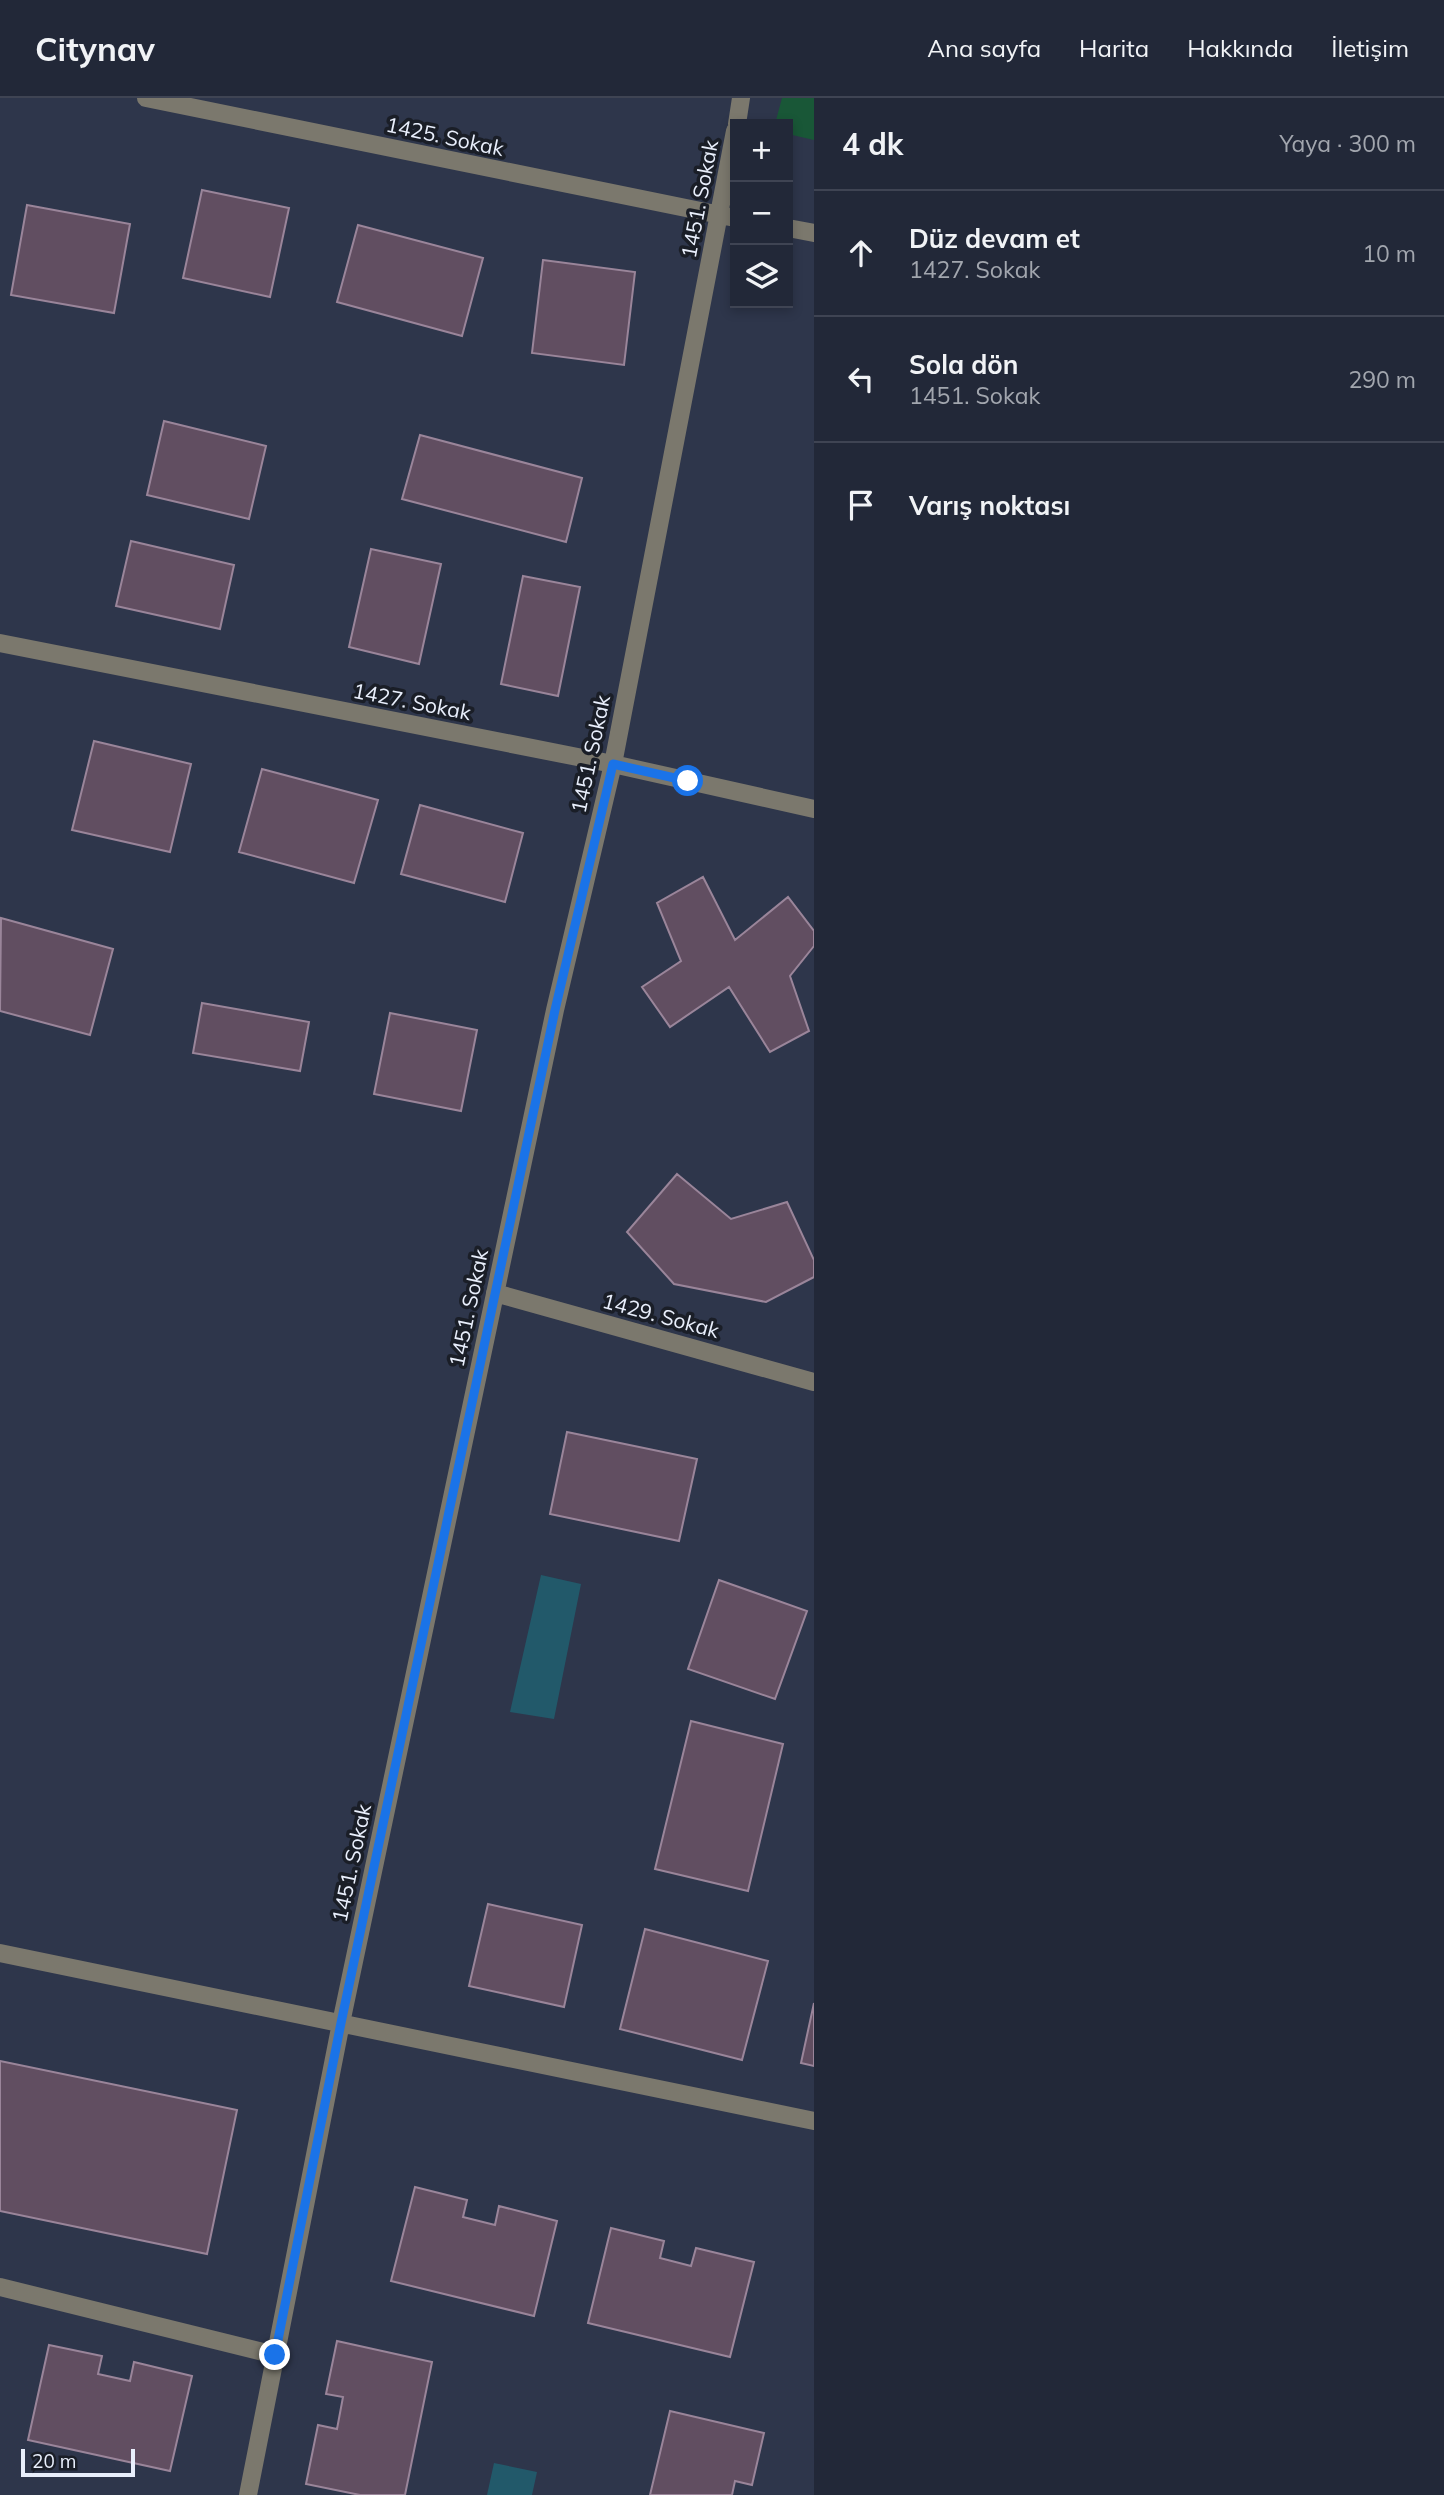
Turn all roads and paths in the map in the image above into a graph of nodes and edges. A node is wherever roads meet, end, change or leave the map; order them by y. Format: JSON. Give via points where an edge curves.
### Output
{"nodes":[{"id":1,"x":146,"y":98,"type":"edge"},
{"id":2,"x":741,"y":98,"type":"edge"},
{"id":3,"x":738,"y":119,"type":"edge"},
{"id":4,"x":730,"y":182,"type":"edge"},
{"id":5,"x":727,"y":217,"type":"edge"},
{"id":6,"x":793,"y":229,"type":"edge"},
{"id":7,"x":814,"y":233,"type":"edge"},
{"id":8,"x":0,"y":643,"type":"edge"},
{"id":9,"x":613,"y":764,"type":"junction"},
{"id":10,"x":814,"y":809,"type":"edge"},
{"id":11,"x":495,"y":1293,"type":"junction"},
{"id":12,"x":814,"y":1382,"type":"edge"},
{"id":13,"x":0,"y":1953,"type":"edge"},
{"id":14,"x":341,"y":2023,"type":"junction"},
{"id":15,"x":814,"y":2121,"type":"edge"},
{"id":16,"x":0,"y":2287,"type":"edge"},
{"id":17,"x":275,"y":2355,"type":"junction"},
{"id":18,"x":248,"y":2495,"type":"edge"}],
"edges":[{"from":1,"to":5,"type":"street","name":"1425. Sokak"},
{"from":2,"to":3,"type":"street","name":"1451. Sokak"},
{"from":4,"to":5,"type":"street","name":"1451. Sokak"},
{"from":5,"to":9,"type":"street","name":"1451. Sokak"},
{"from":6,"to":7,"type":"street"},
{"from":8,"to":9,"type":"street","name":"1427. Sokak"},
{"from":9,"to":10,"type":"street","name":"1427. Sokak"},
{"from":9,"to":11,"type":"street","name":"1451. Sokak"},
{"from":11,"to":12,"type":"street","name":"1429. Sokak"},
{"from":11,"to":14,"type":"street","name":"1451. Sokak"},
{"from":13,"to":14,"type":"street"},
{"from":14,"to":15,"type":"street"},
{"from":14,"to":17,"type":"street","name":"1451. Sokak"},
{"from":16,"to":17,"type":"street"},
{"from":17,"to":18,"type":"street","name":"1451. Sokak"}]}
